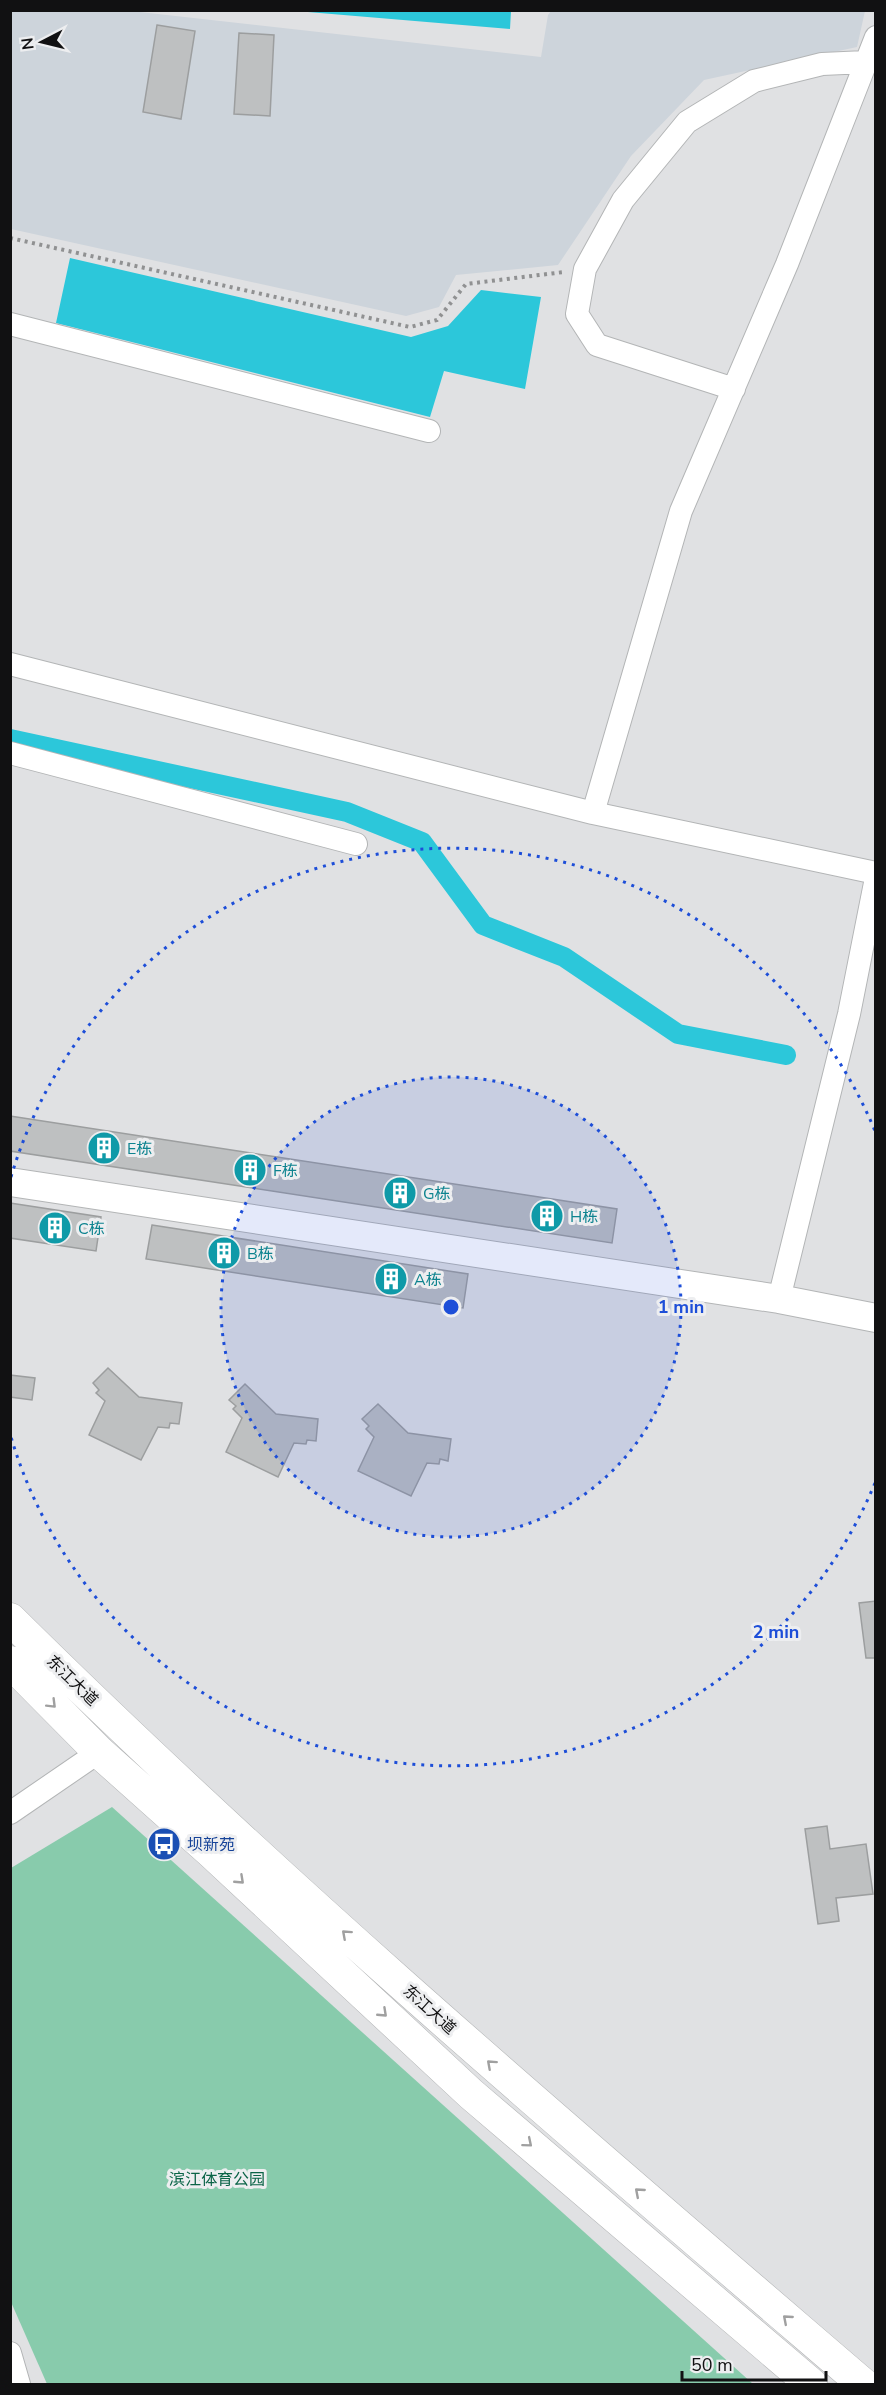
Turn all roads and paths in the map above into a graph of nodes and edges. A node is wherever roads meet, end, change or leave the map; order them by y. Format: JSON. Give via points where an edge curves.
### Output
{"nodes":[{"id":1,"x":876,"y":37,"type":"edge"},
{"id":2,"x":866,"y":62,"type":"junction"},
{"id":3,"x":10,"y":238,"type":"edge"},
{"id":4,"x":585,"y":269,"type":"junction"},
{"id":5,"x":10,"y":324,"type":"edge"},
{"id":6,"x":734,"y":389,"type":"junction"},
{"id":7,"x":429,"y":431,"type":"dead end"},
{"id":8,"x":10,"y":664,"type":"edge"},
{"id":9,"x":10,"y":753,"type":"edge"},
{"id":10,"x":593,"y":813,"type":"junction"},
{"id":11,"x":356,"y":844,"type":"dead end"},
{"id":12,"x":876,"y":873,"type":"edge"},
{"id":13,"x":876,"y":878,"type":"edge"},
{"id":14,"x":10,"y":1182,"type":"edge"},
{"id":15,"x":779,"y":1299,"type":"junction"},
{"id":16,"x":876,"y":1318,"type":"edge"},
{"id":17,"x":10,"y":1619,"type":"edge"},
{"id":18,"x":10,"y":1662,"type":"edge"},
{"id":19,"x":99,"y":1752,"type":"junction"},
{"id":20,"x":10,"y":1813,"type":"edge"},
{"id":21,"x":10,"y":2353,"type":"edge"},
{"id":22,"x":19,"y":2385,"type":"edge"},
{"id":23,"x":810,"y":2385,"type":"edge"},
{"id":24,"x":863,"y":2385,"type":"edge"}],
"edges":[{"from":1,"to":2,"type":"street"},
{"from":2,"to":4,"type":"street","via":[[822,64],[754,81],[687,122],[623,200]]},
{"from":2,"to":6,"type":"street","via":[[788,264]]},
{"from":3,"to":4,"type":"path","via":[[410,327],[437,320],[466,284]]},
{"from":4,"to":6,"type":"street","via":[[577,314],[597,345]]},
{"from":5,"to":7,"type":"street"},
{"from":6,"to":10,"type":"street","via":[[681,511]]},
{"from":8,"to":10,"type":"street"},
{"from":9,"to":11,"type":"street"},
{"from":10,"to":12,"type":"street"},
{"from":13,"to":15,"type":"street","via":[[849,1014]]},
{"from":14,"to":15,"type":"street"},
{"from":15,"to":16,"type":"street"},
{"from":24,"to":17,"type":"main road","name":"东江大道","one_way":true,"via":[[496,2069],[236,1834]]},
{"from":18,"to":19,"type":"main road","name":"东江大道","one_way":true},
{"from":19,"to":20,"type":"street"},
{"from":19,"to":23,"type":"main road","name":"东江大道","one_way":true,"via":[[471,2094]]},
{"from":21,"to":22,"type":"street"}]}
